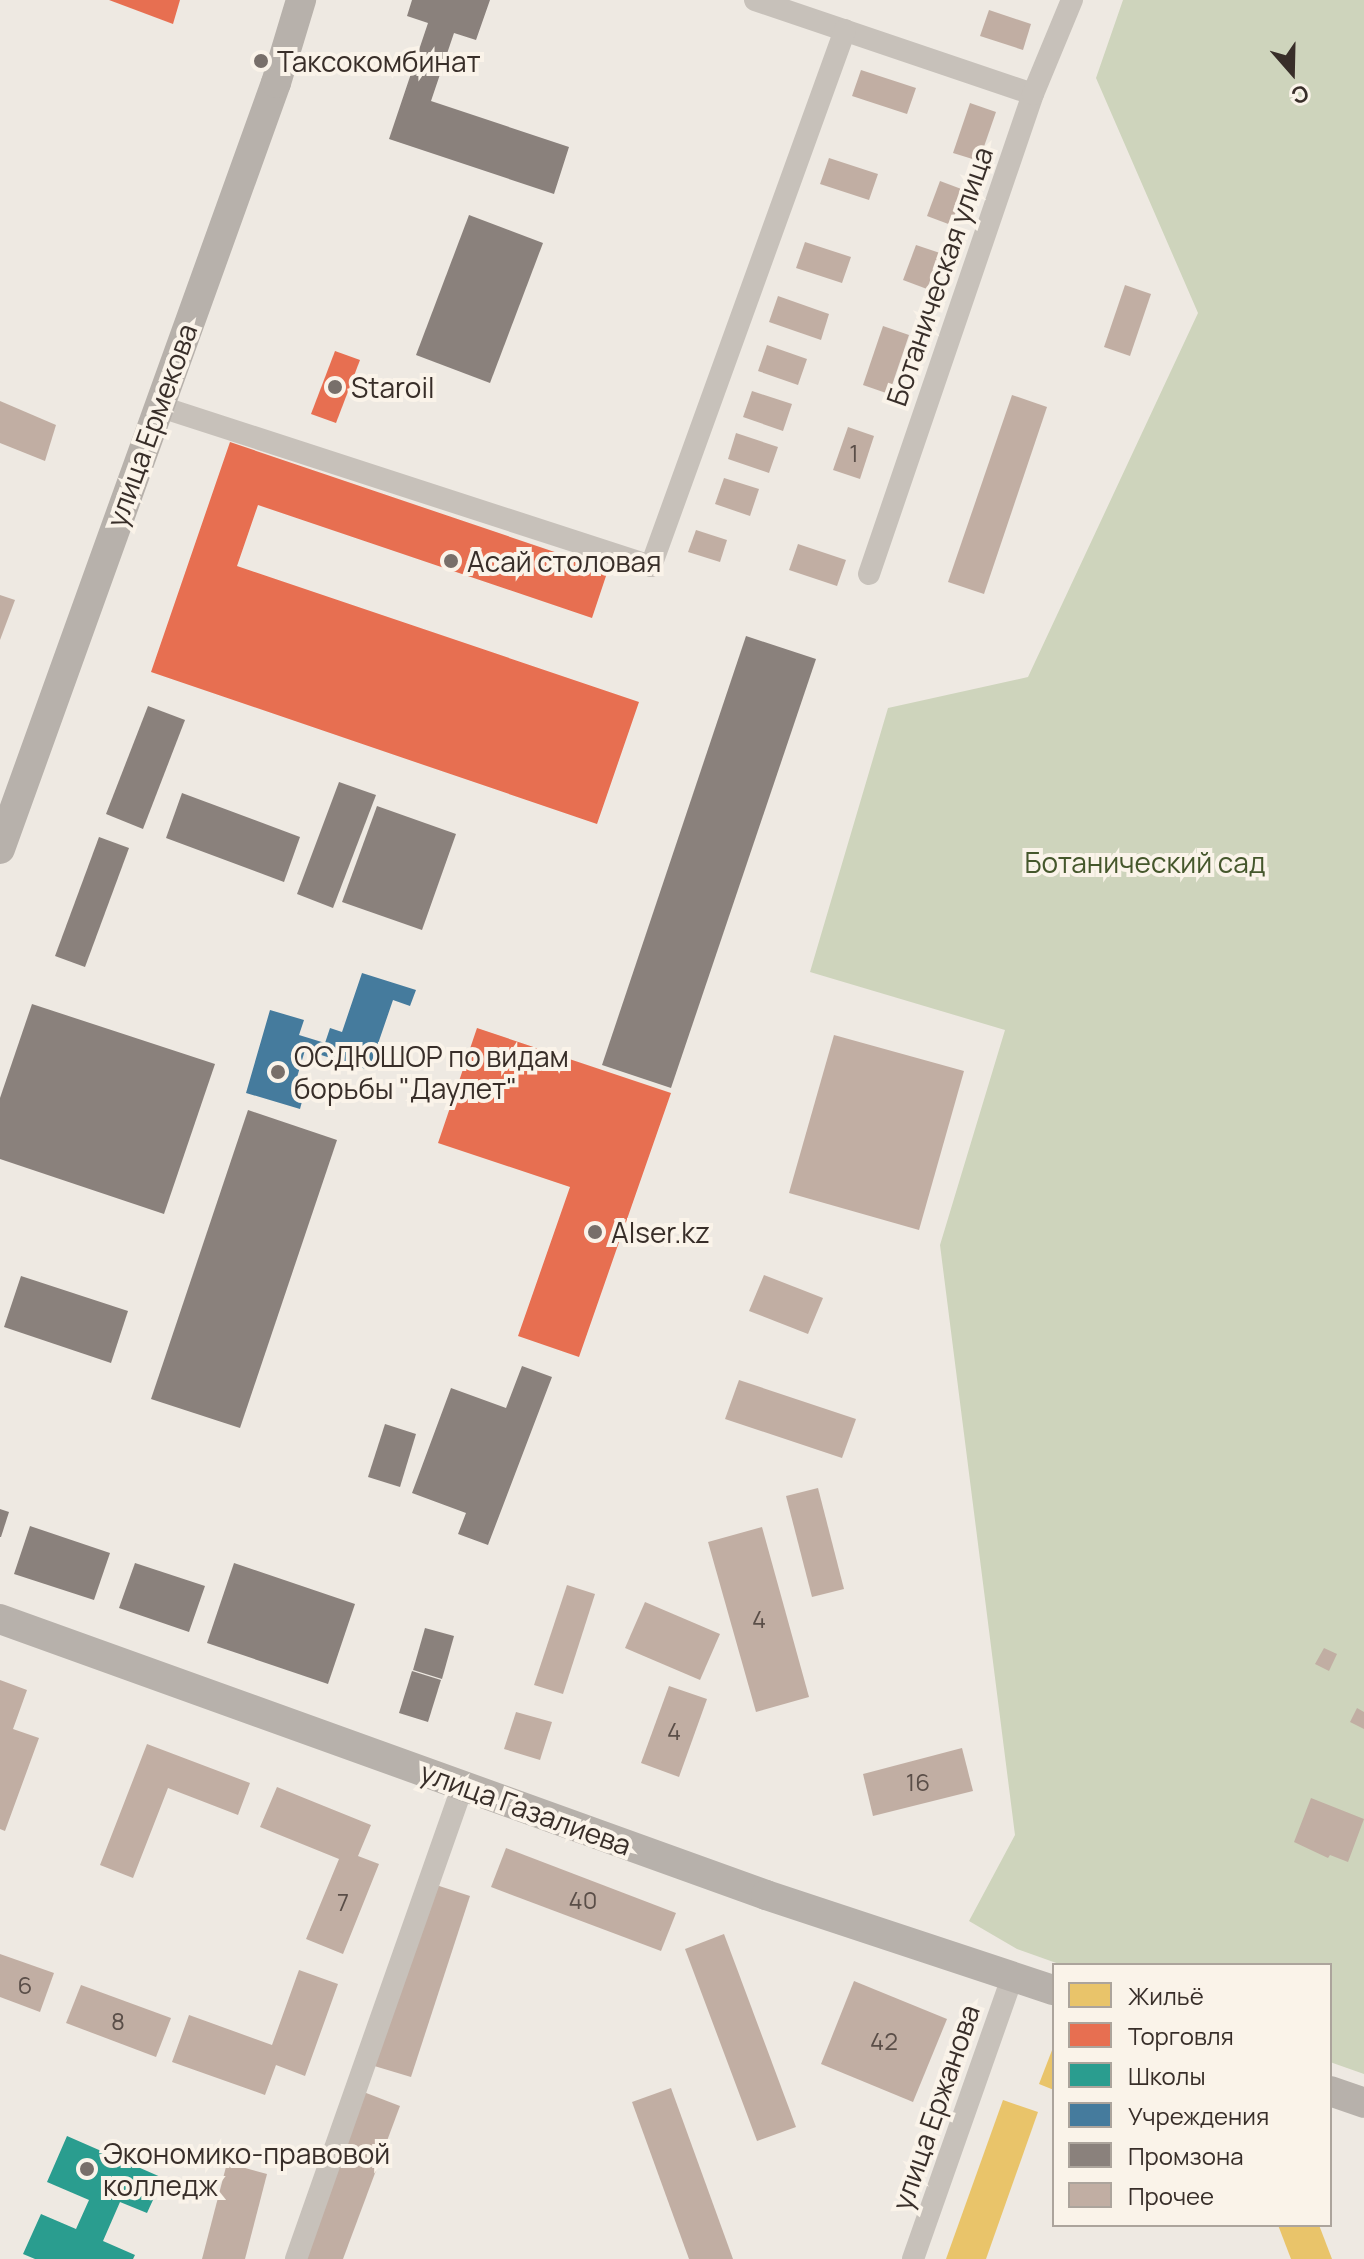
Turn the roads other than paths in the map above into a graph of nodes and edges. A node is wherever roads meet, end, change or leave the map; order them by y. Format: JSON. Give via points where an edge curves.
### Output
{"nodes":[{"id":1,"x":301,"y":0,"type":"edge"},
{"id":2,"x":755,"y":0,"type":"edge"},
{"id":3,"x":1072,"y":0,"type":"edge"},
{"id":4,"x":845,"y":30,"type":"junction"},
{"id":5,"x":1033,"y":94,"type":"junction"},
{"id":6,"x":158,"y":406,"type":"junction"},
{"id":7,"x":869,"y":574,"type":"dead end"},
{"id":8,"x":0,"y":849,"type":"edge"},
{"id":9,"x":0,"y":1619,"type":"edge"},
{"id":10,"x":463,"y":1785,"type":"junction"},
{"id":11,"x":1013,"y":1975,"type":"junction"},
{"id":12,"x":1052,"y":1989,"type":"edge"},
{"id":13,"x":1332,"y":2092,"type":"edge"},
{"id":14,"x":1364,"y":2103,"type":"edge"},
{"id":15,"x":296,"y":2259,"type":"edge"},
{"id":16,"x":913,"y":2259,"type":"edge"}],
"edges":[{"from":1,"to":6,"type":"main road","name":"улица Ермекова"},
{"from":2,"to":4,"type":"street"},
{"from":3,"to":5,"type":"street","name":"Ботаническая улица"},
{"from":4,"to":5,"type":"street"},
{"from":4,"to":6,"type":"street","via":[[651,566]]},
{"from":5,"to":7,"type":"street","name":"Ботаническая улица"},
{"from":6,"to":8,"type":"main road","name":"улица Ермекова"},
{"from":9,"to":10,"type":"main road","name":"улица Газалиева"},
{"from":10,"to":11,"type":"main road","name":"улица Газалиева","via":[[766,1895]]},
{"from":10,"to":15,"type":"street"},
{"from":11,"to":12,"type":"main road","name":"улица Газалиева"},
{"from":11,"to":16,"type":"street","name":"улица Ержанова"},
{"from":13,"to":14,"type":"main road"}]}
